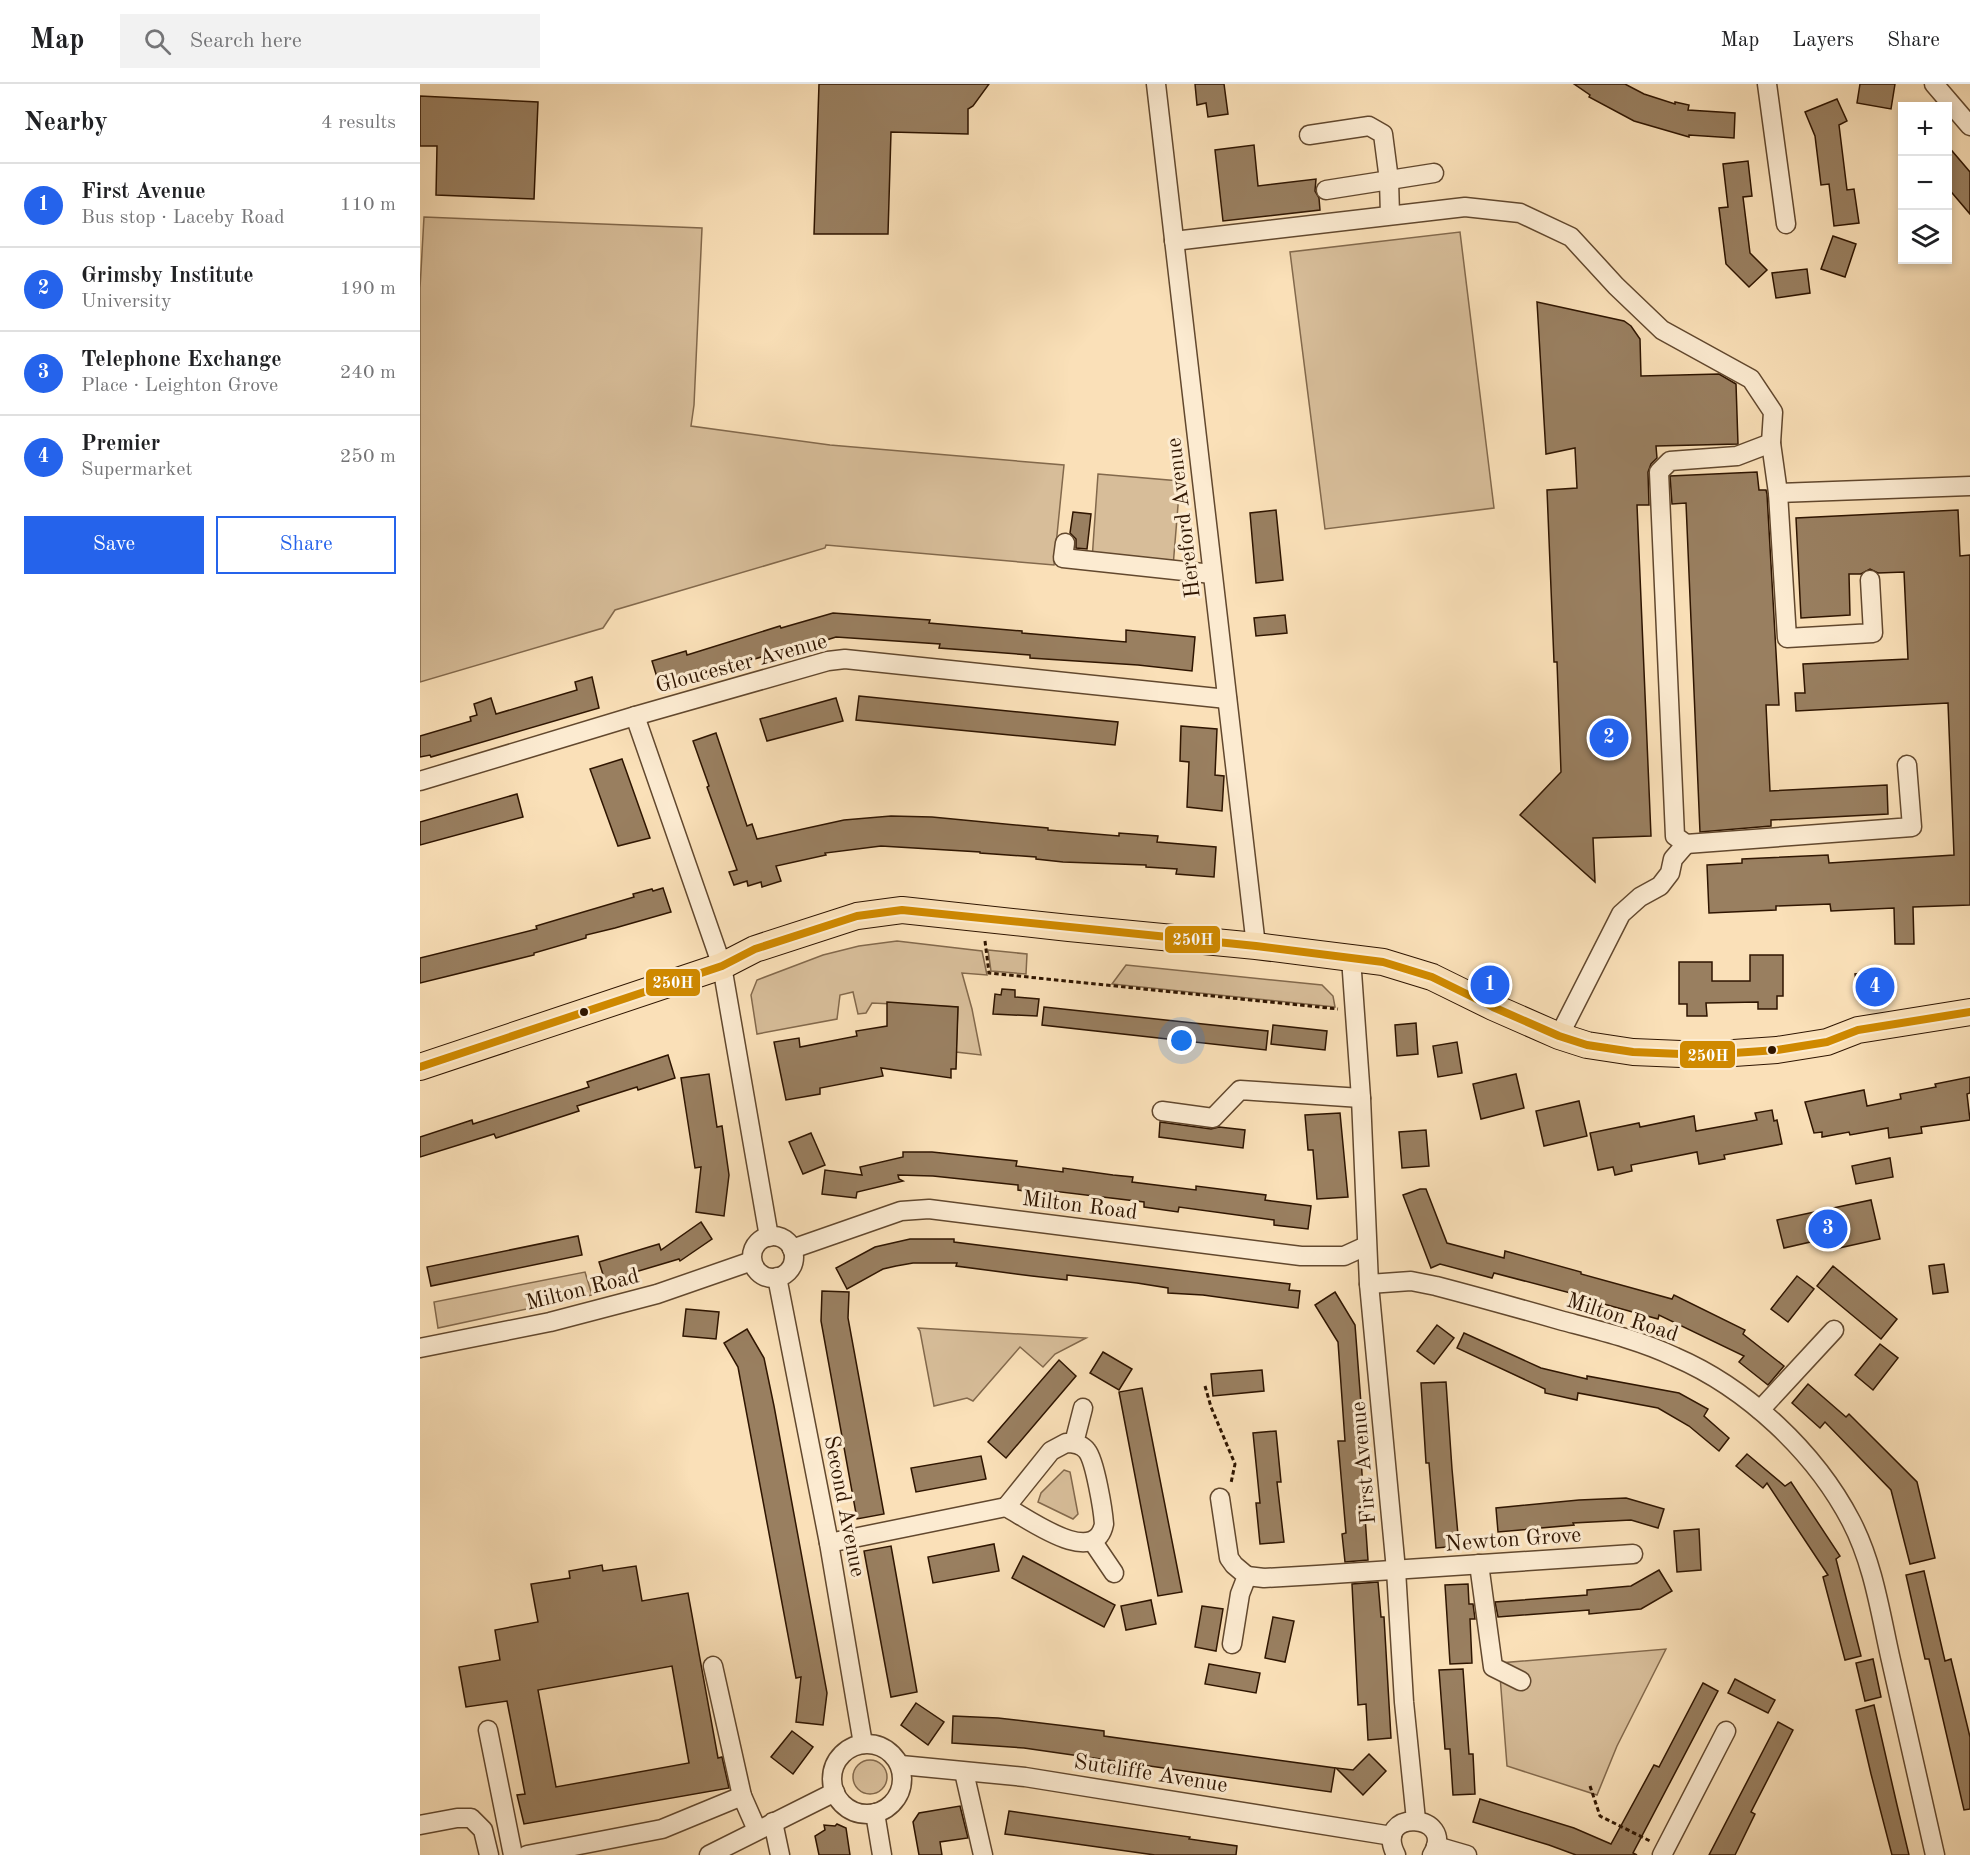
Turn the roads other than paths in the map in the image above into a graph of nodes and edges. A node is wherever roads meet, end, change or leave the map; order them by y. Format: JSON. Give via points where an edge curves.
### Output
{"nodes":[{"id":1,"x":1156,"y":84,"type":"edge"},
{"id":2,"x":1762,"y":84,"type":"edge"},
{"id":3,"x":1768,"y":84,"type":"edge"},
{"id":4,"x":1934,"y":84,"type":"edge"},
{"id":5,"x":1970,"y":126,"type":"edge"},
{"id":6,"x":1309,"y":135,"type":"dead end"},
{"id":7,"x":1434,"y":173,"type":"dead end"},
{"id":8,"x":1389,"y":180,"type":"junction"},
{"id":9,"x":1326,"y":190,"type":"dead end"},
{"id":10,"x":1390,"y":215,"type":"junction"},
{"id":11,"x":1786,"y":224,"type":"dead end"},
{"id":12,"x":1174,"y":241,"type":"junction"},
{"id":13,"x":1771,"y":443,"type":"junction"},
{"id":14,"x":1970,"y":486,"type":"edge"},
{"id":15,"x":1778,"y":493,"type":"junction"},
{"id":16,"x":1065,"y":543,"type":"dead end"},
{"id":17,"x":1212,"y":574,"type":"junction"},
{"id":18,"x":1870,"y":580,"type":"dead end"},
{"id":19,"x":1227,"y":699,"type":"junction"},
{"id":20,"x":635,"y":716,"type":"junction"},
{"id":21,"x":1907,"y":765,"type":"dead end"},
{"id":22,"x":420,"y":781,"type":"edge"},
{"id":23,"x":1686,"y":843,"type":"junction"},
{"id":24,"x":1256,"y":946,"type":"junction"},
{"id":25,"x":1351,"y":958,"type":"junction"},
{"id":26,"x":722,"y":966,"type":"junction"},
{"id":27,"x":1970,"y":1012,"type":"edge"},
{"id":28,"x":1970,"y":1029,"type":"edge"},
{"id":29,"x":1559,"y":1036,"type":"junction"},
{"id":30,"x":1827,"y":1042,"type":"junction"},
{"id":31,"x":420,"y":1067,"type":"edge"},
{"id":32,"x":1361,"y":1098,"type":"junction"},
{"id":33,"x":1162,"y":1112,"type":"dead end"},
{"id":34,"x":769,"y":1237,"type":"junction"},
{"id":35,"x":1366,"y":1246,"type":"junction"},
{"id":36,"x":792,"y":1249,"type":"junction"},
{"id":37,"x":752,"y":1261,"type":"junction"},
{"id":38,"x":777,"y":1277,"type":"junction"},
{"id":39,"x":1369,"y":1284,"type":"junction"},
{"id":40,"x":1834,"y":1330,"type":"dead end"},
{"id":41,"x":420,"y":1348,"type":"edge"},
{"id":42,"x":1083,"y":1408,"type":"dead end"},
{"id":43,"x":1760,"y":1410,"type":"junction"},
{"id":44,"x":1074,"y":1443,"type":"junction"},
{"id":45,"x":1220,"y":1498,"type":"road end"},
{"id":46,"x":1006,"y":1507,"type":"junction"},
{"id":47,"x":1093,"y":1542,"type":"junction"},
{"id":48,"x":829,"y":1543,"type":"junction"},
{"id":49,"x":1633,"y":1554,"type":"dead end"},
{"id":50,"x":1479,"y":1564,"type":"junction"},
{"id":51,"x":1396,"y":1570,"type":"junction"},
{"id":52,"x":1114,"y":1573,"type":"dead end"},
{"id":53,"x":1246,"y":1576,"type":"junction"},
{"id":54,"x":1232,"y":1644,"type":"dead end"},
{"id":55,"x":712,"y":1666,"type":"dead end"},
{"id":56,"x":1521,"y":1681,"type":"dead end"},
{"id":57,"x":488,"y":1730,"type":"dead end"},
{"id":58,"x":1726,"y":1731,"type":"dead end"},
{"id":59,"x":863,"y":1744,"type":"junction"},
{"id":60,"x":901,"y":1766,"type":"junction"},
{"id":61,"x":964,"y":1772,"type":"junction"},
{"id":62,"x":835,"y":1792,"type":"junction"},
{"id":63,"x":742,"y":1796,"type":"junction"},
{"id":64,"x":875,"y":1813,"type":"junction"},
{"id":65,"x":1416,"y":1820,"type":"junction"},
{"id":66,"x":420,"y":1825,"type":"edge"},
{"id":67,"x":765,"y":1826,"type":"junction"},
{"id":68,"x":1392,"y":1836,"type":"junction"},
{"id":69,"x":1434,"y":1851,"type":"edge"},
{"id":70,"x":1663,"y":1852,"type":"edge"},
{"id":71,"x":489,"y":1855,"type":"edge"},
{"id":72,"x":513,"y":1855,"type":"edge"},
{"id":73,"x":527,"y":1855,"type":"edge"},
{"id":74,"x":709,"y":1855,"type":"edge"},
{"id":75,"x":780,"y":1855,"type":"edge"},
{"id":76,"x":882,"y":1855,"type":"edge"},
{"id":77,"x":983,"y":1855,"type":"edge"},
{"id":78,"x":1396,"y":1855,"type":"edge"},
{"id":79,"x":1467,"y":1855,"type":"edge"},
{"id":80,"x":1935,"y":1855,"type":"edge"}],
"edges":[{"from":1,"to":12,"type":"street","name":"Hereford Avenue"},
{"from":2,"to":3,"type":"street"},
{"from":3,"to":11,"type":"street"},
{"from":4,"to":5,"type":"street"},
{"from":6,"to":8,"type":"street","via":[[1369,126],[1383,134]]},
{"from":7,"to":8,"type":"street"},
{"from":8,"to":9,"type":"street"},
{"from":8,"to":10,"type":"street"},
{"from":10,"to":12,"type":"street"},
{"from":10,"to":13,"type":"street","via":[[1465,207],[1520,213],[1571,237],[1662,330],[1751,379],[1773,412]]},
{"from":12,"to":17,"type":"street","name":"Hereford Avenue"},
{"from":13,"to":15,"type":"street"},
{"from":13,"to":23,"type":"street","via":[[1737,456],[1670,461],[1659,472],[1675,836]]},
{"from":14,"to":15,"type":"street"},
{"from":15,"to":18,"type":"street","via":[[1787,638],[1873,633]]},
{"from":16,"to":17,"type":"street","via":[[1063,558]]},
{"from":17,"to":19,"type":"street","name":"Hereford Avenue"},
{"from":19,"to":20,"type":"street","name":"Gloucester Avenue","via":[[845,659]]},
{"from":19,"to":24,"type":"street","name":"Hereford Avenue"},
{"from":20,"to":22,"type":"street","name":"Gloucester Avenue"},
{"from":20,"to":26,"type":"street"},
{"from":21,"to":23,"type":"street","via":[[1912,827]]},
{"from":23,"to":29,"type":"street","via":[[1672,859],[1670,873],[1660,885],[1621,914]]},
{"from":24,"to":25,"type":"highway"},
{"from":24,"to":26,"type":"highway","via":[[902,910],[857,916],[755,949]]},
{"from":25,"to":29,"type":"highway","via":[[1383,962],[1432,976]]},
{"from":25,"to":32,"type":"street","name":"First Avenue"},
{"from":26,"to":31,"type":"highway"},
{"from":26,"to":34,"type":"street"},
{"from":27,"to":30,"type":"highway","via":[[1858,1030]]},
{"from":28,"to":30,"type":"highway","via":[[1868,1044]]},
{"from":29,"to":30,"type":"highway","via":[[1633,1052],[1705,1055]]},
{"from":32,"to":33,"type":"street","via":[[1240,1090],[1213,1118]]},
{"from":32,"to":35,"type":"street","name":"First Avenue"},
{"from":34,"to":36,"type":"street","via":[[782,1238]]},
{"from":34,"to":37,"type":"street","via":[[755,1246]]},
{"from":35,"to":36,"type":"street","name":"Milton Road","via":[[1344,1256],[1301,1256],[929,1209],[901,1211]]},
{"from":35,"to":39,"type":"street","name":"First Avenue"},
{"from":36,"to":38,"type":"street","via":[[792,1265]]},
{"from":37,"to":38,"type":"street","via":[[762,1275]]},
{"from":37,"to":41,"type":"street","name":"Milton Road","via":[[657,1294],[550,1322]]},
{"from":38,"to":48,"type":"street","name":"Second Avenue"},
{"from":39,"to":43,"type":"street","name":"Milton Road","via":[[1428,1284],[1638,1341],[1708,1374]]},
{"from":39,"to":51,"type":"street","name":"First Avenue"},
{"from":40,"to":43,"type":"street"},
{"from":42,"to":44,"type":"street"},
{"from":43,"to":80,"type":"street","name":"Milton Road","via":[[1817,1468],[1851,1522],[1870,1567]]},
{"from":44,"to":46,"type":"street","via":[[1051,1451]]},
{"from":44,"to":47,"type":"street","via":[[1087,1450],[1100,1496],[1104,1524]]},
{"from":45,"to":53,"type":"street","via":[[1229,1558]]},
{"from":46,"to":47,"type":"street","via":[[1069,1541]]},
{"from":46,"to":48,"type":"street"},
{"from":47,"to":52,"type":"street"},
{"from":48,"to":59,"type":"street","name":"Second Avenue"},
{"from":49,"to":50,"type":"street","name":"Newton Grove"},
{"from":50,"to":51,"type":"street","name":"Newton Grove"},
{"from":50,"to":56,"type":"street","via":[[1493,1667]]},
{"from":51,"to":53,"type":"street","name":"Newton Grove"},
{"from":51,"to":65,"type":"street","name":"First Avenue"},
{"from":53,"to":54,"type":"street"},
{"from":55,"to":63,"type":"street"},
{"from":57,"to":72,"type":"street"},
{"from":58,"to":70,"type":"street"},
{"from":59,"to":60,"type":"street","via":[[887,1749]]},
{"from":59,"to":62,"type":"street","via":[[848,1749],[839,1758],[833,1774]]},
{"from":60,"to":61,"type":"street","name":"Sutcliffe Avenue"},
{"from":60,"to":64,"type":"street","via":[[898,1796],[891,1805]]},
{"from":61,"to":68,"type":"street","name":"Sutcliffe Avenue","via":[[1025,1777]]},
{"from":61,"to":77,"type":"street"},
{"from":62,"to":64,"type":"street","via":[[851,1810]]},
{"from":62,"to":67,"type":"street"},
{"from":63,"to":67,"type":"street"},
{"from":63,"to":73,"type":"street","via":[[663,1829]]},
{"from":64,"to":76,"type":"street"},
{"from":65,"to":68,"type":"street","via":[[1404,1822]]},
{"from":65,"to":69,"type":"street","via":[[1430,1827]]},
{"from":66,"to":71,"type":"street","via":[[471,1818],[483,1830]]},
{"from":67,"to":74,"type":"street"},
{"from":67,"to":75,"type":"street"},
{"from":68,"to":78,"type":"street"},
{"from":69,"to":79,"type":"street"}]}
